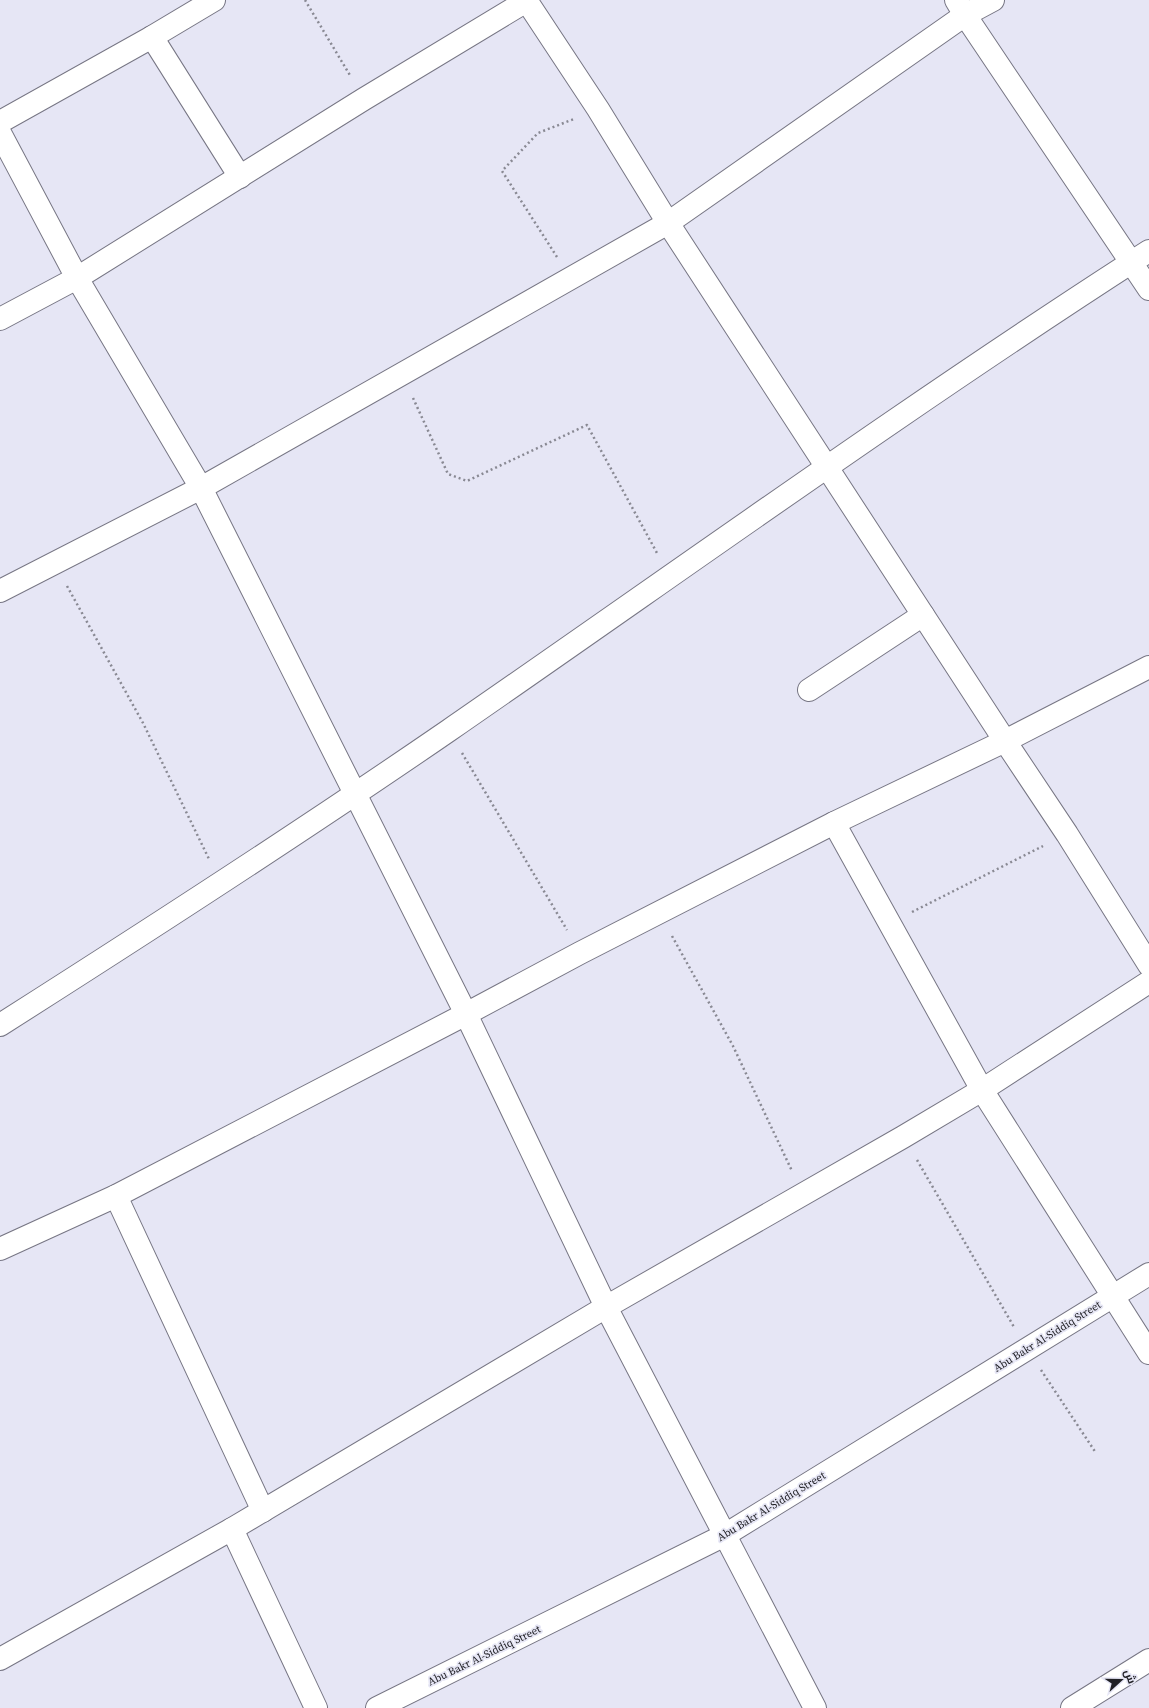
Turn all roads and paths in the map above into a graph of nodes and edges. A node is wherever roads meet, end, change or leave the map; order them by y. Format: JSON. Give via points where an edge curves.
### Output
{"nodes":[{"id":1,"x":214,"y":0,"type":"edge"},
{"id":2,"x":305,"y":0,"type":"edge"},
{"id":3,"x":527,"y":0,"type":"edge"},
{"id":4,"x":993,"y":0,"type":"edge"},
{"id":5,"x":961,"y":8,"type":"edge"},
{"id":6,"x":152,"y":37,"type":"junction"},
{"id":7,"x":364,"y":99,"type":"junction"},
{"id":8,"x":598,"y":108,"type":"junction"},
{"id":9,"x":0,"y":122,"type":"edge"},
{"id":10,"x":0,"y":133,"type":"edge"},
{"id":11,"x":240,"y":177,"type":"junction"},
{"id":12,"x":668,"y":223,"type":"junction"},
{"id":13,"x":1140,"y":257,"type":"edge"},
{"id":14,"x":77,"y":278,"type":"junction"},
{"id":15,"x":570,"y":278,"type":"junction"},
{"id":16,"x":1149,"y":289,"type":"edge"},
{"id":17,"x":0,"y":319,"type":"edge"},
{"id":18,"x":402,"y":375,"type":"junction"},
{"id":19,"x":827,"y":466,"type":"junction"},
{"id":20,"x":201,"y":488,"type":"junction"},
{"id":21,"x":55,"y":563,"type":"junction"},
{"id":22,"x":669,"y":577,"type":"junction"},
{"id":23,"x":0,"y":591,"type":"edge"},
{"id":24,"x":923,"y":615,"type":"junction"},
{"id":25,"x":1149,"y":667,"type":"edge"},
{"id":26,"x":808,"y":690,"type":"dead end"},
{"id":27,"x":449,"y":730,"type":"junction"},
{"id":28,"x":1004,"y":741,"type":"junction"},
{"id":29,"x":356,"y":793,"type":"junction"},
{"id":30,"x":834,"y":823,"type":"junction"},
{"id":31,"x":1067,"y":834,"type":"junction"},
{"id":32,"x":221,"y":884,"type":"junction"},
{"id":33,"x":659,"y":913,"type":"junction"},
{"id":34,"x":889,"y":923,"type":"junction"},
{"id":35,"x":580,"y":953,"type":"junction"},
{"id":36,"x":1149,"y":965,"type":"edge"},
{"id":37,"x":1149,"y":982,"type":"edge"},
{"id":38,"x":466,"y":1014,"type":"junction"},
{"id":39,"x":0,"y":1025,"type":"edge"},
{"id":40,"x":982,"y":1090,"type":"junction"},
{"id":41,"x":903,"y":1138,"type":"junction"},
{"id":42,"x":804,"y":1195,"type":"junction"},
{"id":43,"x":116,"y":1196,"type":"junction"},
{"id":44,"x":0,"y":1249,"type":"edge"},
{"id":45,"x":1149,"y":1274,"type":"edge"},
{"id":46,"x":1112,"y":1296,"type":"junction"},
{"id":47,"x":606,"y":1307,"type":"junction"},
{"id":48,"x":1027,"y":1349,"type":"junction"},
{"id":49,"x":1149,"y":1353,"type":"edge"},
{"id":50,"x":1096,"y":1453,"type":"dead end"},
{"id":51,"x":263,"y":1511,"type":"junction"},
{"id":52,"x":232,"y":1529,"type":"junction"},
{"id":53,"x":725,"y":1535,"type":"junction"},
{"id":54,"x":0,"y":1659,"type":"edge"},
{"id":55,"x":1149,"y":1660,"type":"edge"},
{"id":56,"x":316,"y":1708,"type":"edge"},
{"id":57,"x":377,"y":1708,"type":"edge"},
{"id":58,"x":815,"y":1708,"type":"edge"},
{"id":59,"x":1072,"y":1708,"type":"edge"}],
"edges":[{"from":1,"to":6,"type":"street"},
{"from":2,"to":7,"type":"path"},
{"from":3,"to":7,"type":"street"},
{"from":3,"to":8,"type":"street"},
{"from":4,"to":5,"type":"street"},
{"from":5,"to":12,"type":"street"},
{"from":5,"to":13,"type":"street"},
{"from":6,"to":9,"type":"street"},
{"from":6,"to":11,"type":"street"},
{"from":7,"to":11,"type":"street"},
{"from":8,"to":12,"type":"street"},
{"from":8,"to":15,"type":"path","via":[[538,134],[502,171]]},
{"from":10,"to":14,"type":"street"},
{"from":11,"to":14,"type":"street"},
{"from":12,"to":15,"type":"street"},
{"from":12,"to":19,"type":"street"},
{"from":13,"to":16,"type":"street"},
{"from":13,"to":19,"type":"street"},
{"from":14,"to":17,"type":"street"},
{"from":14,"to":20,"type":"street"},
{"from":15,"to":18,"type":"street"},
{"from":18,"to":20,"type":"street"},
{"from":18,"to":22,"type":"path","via":[[448,474],[467,481],[587,425]]},
{"from":19,"to":22,"type":"street"},
{"from":19,"to":24,"type":"street"},
{"from":20,"to":21,"type":"street"},
{"from":20,"to":29,"type":"street"},
{"from":21,"to":23,"type":"street"},
{"from":21,"to":32,"type":"path","via":[[142,723]]},
{"from":22,"to":27,"type":"street"},
{"from":24,"to":26,"type":"street"},
{"from":24,"to":28,"type":"street"},
{"from":25,"to":28,"type":"street"},
{"from":27,"to":29,"type":"street"},
{"from":27,"to":35,"type":"path"},
{"from":28,"to":30,"type":"street"},
{"from":28,"to":31,"type":"street"},
{"from":29,"to":32,"type":"street"},
{"from":29,"to":38,"type":"street"},
{"from":30,"to":33,"type":"street"},
{"from":30,"to":34,"type":"street"},
{"from":31,"to":34,"type":"path"},
{"from":31,"to":36,"type":"street"},
{"from":32,"to":39,"type":"street"},
{"from":33,"to":35,"type":"street"},
{"from":33,"to":42,"type":"path","via":[[733,1046]]},
{"from":34,"to":40,"type":"street"},
{"from":35,"to":38,"type":"street"},
{"from":37,"to":40,"type":"street"},
{"from":38,"to":43,"type":"street"},
{"from":38,"to":47,"type":"street"},
{"from":40,"to":41,"type":"street"},
{"from":40,"to":46,"type":"street"},
{"from":41,"to":42,"type":"street"},
{"from":41,"to":48,"type":"path"},
{"from":42,"to":47,"type":"street"},
{"from":43,"to":44,"type":"street"},
{"from":43,"to":51,"type":"street"},
{"from":45,"to":46,"type":"street","name":"Abu Bakr Al-Siddiq Street"},
{"from":46,"to":48,"type":"street","name":"Abu Bakr Al-Siddiq Street"},
{"from":46,"to":49,"type":"street"},
{"from":47,"to":51,"type":"street"},
{"from":47,"to":53,"type":"street"},
{"from":48,"to":50,"type":"path"},
{"from":48,"to":53,"type":"street","name":"Abu Bakr Al-Siddiq Street"},
{"from":51,"to":52,"type":"street"},
{"from":52,"to":54,"type":"street"},
{"from":52,"to":56,"type":"street"},
{"from":53,"to":57,"type":"street","name":"Abu Bakr Al-Siddiq Street"},
{"from":53,"to":58,"type":"street"},
{"from":55,"to":59,"type":"street"}]}
